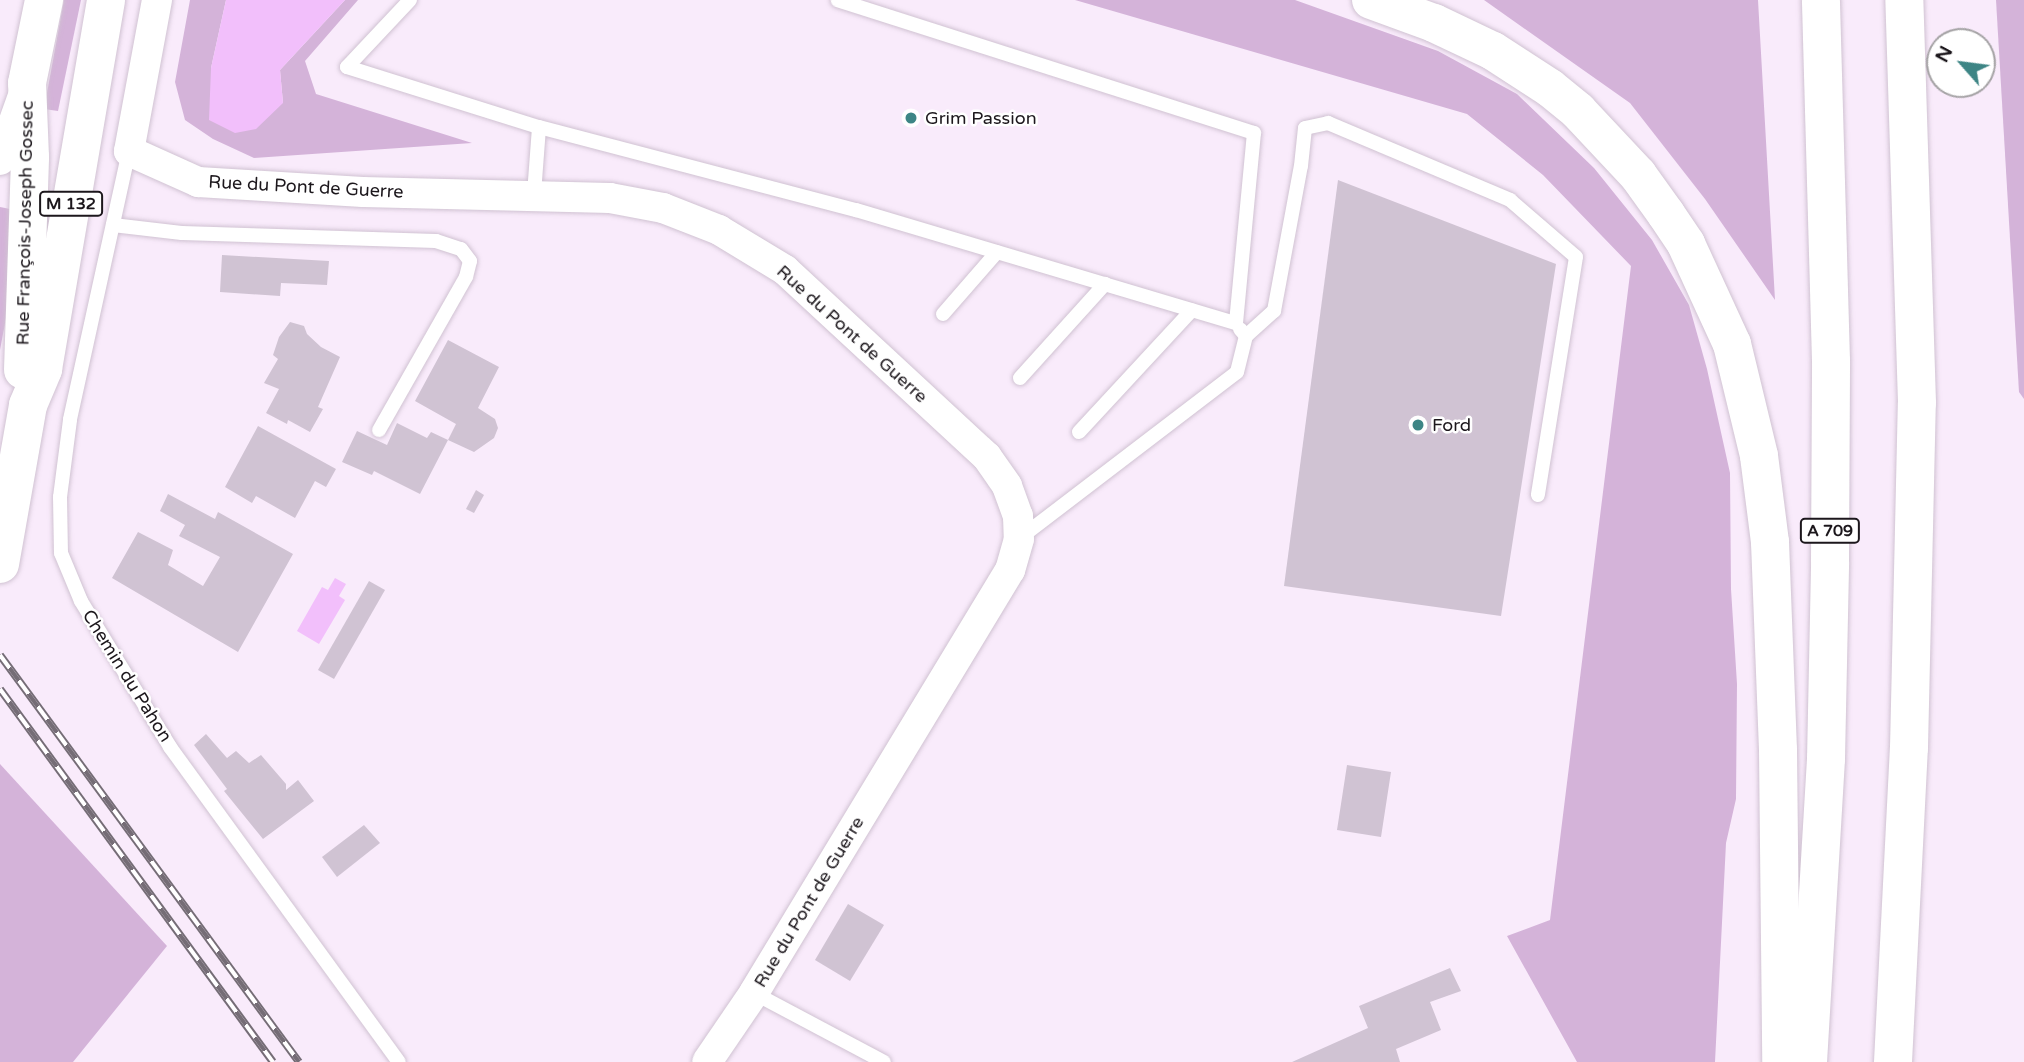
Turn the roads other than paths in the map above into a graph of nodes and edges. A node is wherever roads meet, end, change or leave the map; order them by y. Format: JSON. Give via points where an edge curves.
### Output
{"nodes":[{"id":1,"x":44,"y":0,"type":"edge"},
{"id":2,"x":106,"y":0,"type":"edge"},
{"id":3,"x":157,"y":0,"type":"edge"},
{"id":4,"x":410,"y":0,"type":"edge"},
{"id":5,"x":838,"y":0,"type":"edge"},
{"id":6,"x":1371,"y":0,"type":"edge"},
{"id":7,"x":1821,"y":0,"type":"edge"},
{"id":8,"x":1906,"y":12,"type":"edge"},
{"id":9,"x":27,"y":83,"type":"junction"},
{"id":10,"x":539,"y":127,"type":"junction"},
{"id":11,"x":130,"y":151,"type":"junction"},
{"id":12,"x":0,"y":160,"type":"edge"},
{"id":13,"x":534,"y":194,"type":"junction"},
{"id":14,"x":113,"y":225,"type":"junction"},
{"id":15,"x":997,"y":252,"type":"junction"},
{"id":16,"x":1105,"y":284,"type":"junction"},
{"id":17,"x":1192,"y":310,"type":"junction"},
{"id":18,"x":943,"y":314,"type":"dead end"},
{"id":19,"x":1236,"y":323,"type":"junction"},
{"id":20,"x":1246,"y":337,"type":"junction"},
{"id":21,"x":1020,"y":378,"type":"dead end"},
{"id":22,"x":27,"y":405,"type":"junction"},
{"id":23,"x":379,"y":430,"type":"dead end"},
{"id":24,"x":1079,"y":432,"type":"dead end"},
{"id":25,"x":1538,"y":495,"type":"dead end"},
{"id":26,"x":1019,"y":539,"type":"junction"},
{"id":27,"x":1,"y":558,"type":"edge"},
{"id":28,"x":754,"y":993,"type":"junction"},
{"id":29,"x":399,"y":1062,"type":"edge"},
{"id":30,"x":707,"y":1062,"type":"edge"},
{"id":31,"x":884,"y":1062,"type":"edge"},
{"id":32,"x":1781,"y":1062,"type":"edge"},
{"id":33,"x":1808,"y":1062,"type":"edge"},
{"id":34,"x":1893,"y":1062,"type":"edge"}],
"edges":[{"from":1,"to":9,"type":"main road","name":"Rue François-Joseph Gossec","number":"M 132"},
{"from":2,"to":22,"type":"main road","name":"Rue François-Joseph Gossec","number":"M 132","via":[[43,369]]},
{"from":3,"to":11,"type":"street"},
{"from":4,"to":10,"type":"lane","via":[[347,67]]},
{"from":5,"to":19,"type":"lane","via":[[1254,133]]},
{"from":6,"to":32,"type":"main road","via":[[1493,51],[1578,111],[1638,175],[1686,244],[1732,344],[1759,456],[1770,542],[1778,750]]},
{"from":7,"to":33,"type":"main road","number":"A 709","via":[[1831,361],[1830,548],[1826,759]]},
{"from":8,"to":34,"type":"main road","via":[[1917,403],[1909,748]]},
{"from":9,"to":12,"type":"street"},
{"from":9,"to":22,"type":"main road","name":"Rue François-Joseph Gossec","number":"M 132","via":[[30,157],[23,367]]},
{"from":10,"to":13,"type":"lane"},
{"from":10,"to":15,"type":"lane"},
{"from":11,"to":13,"type":"street","name":"Rue du Pont de Guerre","via":[[198,182],[363,192]]},
{"from":11,"to":14,"type":"lane","name":"Chemin du Pahon"},
{"from":13,"to":26,"type":"street","name":"Rue du Pont de Guerre","via":[[610,198],[663,208],[719,230],[785,270],[987,457],[1007,486],[1018,516]]},
{"from":14,"to":23,"type":"lane","via":[[182,233],[436,241],[461,249],[470,261],[466,278]]},
{"from":14,"to":29,"type":"lane","name":"Chemin du Pahon","via":[[70,421],[60,497],[61,553],[81,601],[170,747]]},
{"from":15,"to":16,"type":"lane"},
{"from":15,"to":18,"type":"lane"},
{"from":16,"to":17,"type":"lane"},
{"from":16,"to":21,"type":"lane"},
{"from":17,"to":19,"type":"lane"},
{"from":17,"to":24,"type":"lane"},
{"from":19,"to":20,"type":"lane"},
{"from":20,"to":25,"type":"lane","via":[[1274,311],[1305,128],[1328,123],[1510,200],[1576,257]]},
{"from":20,"to":26,"type":"lane","via":[[1237,372]]},
{"from":22,"to":27,"type":"main road","name":"Rue François-Joseph Gossec","number":"M 132"},
{"from":26,"to":28,"type":"street","name":"Rue du Pont de Guerre","via":[[1010,570]]},
{"from":28,"to":30,"type":"street","name":"Rue du Pont de Guerre"},
{"from":28,"to":31,"type":"lane"}]}
